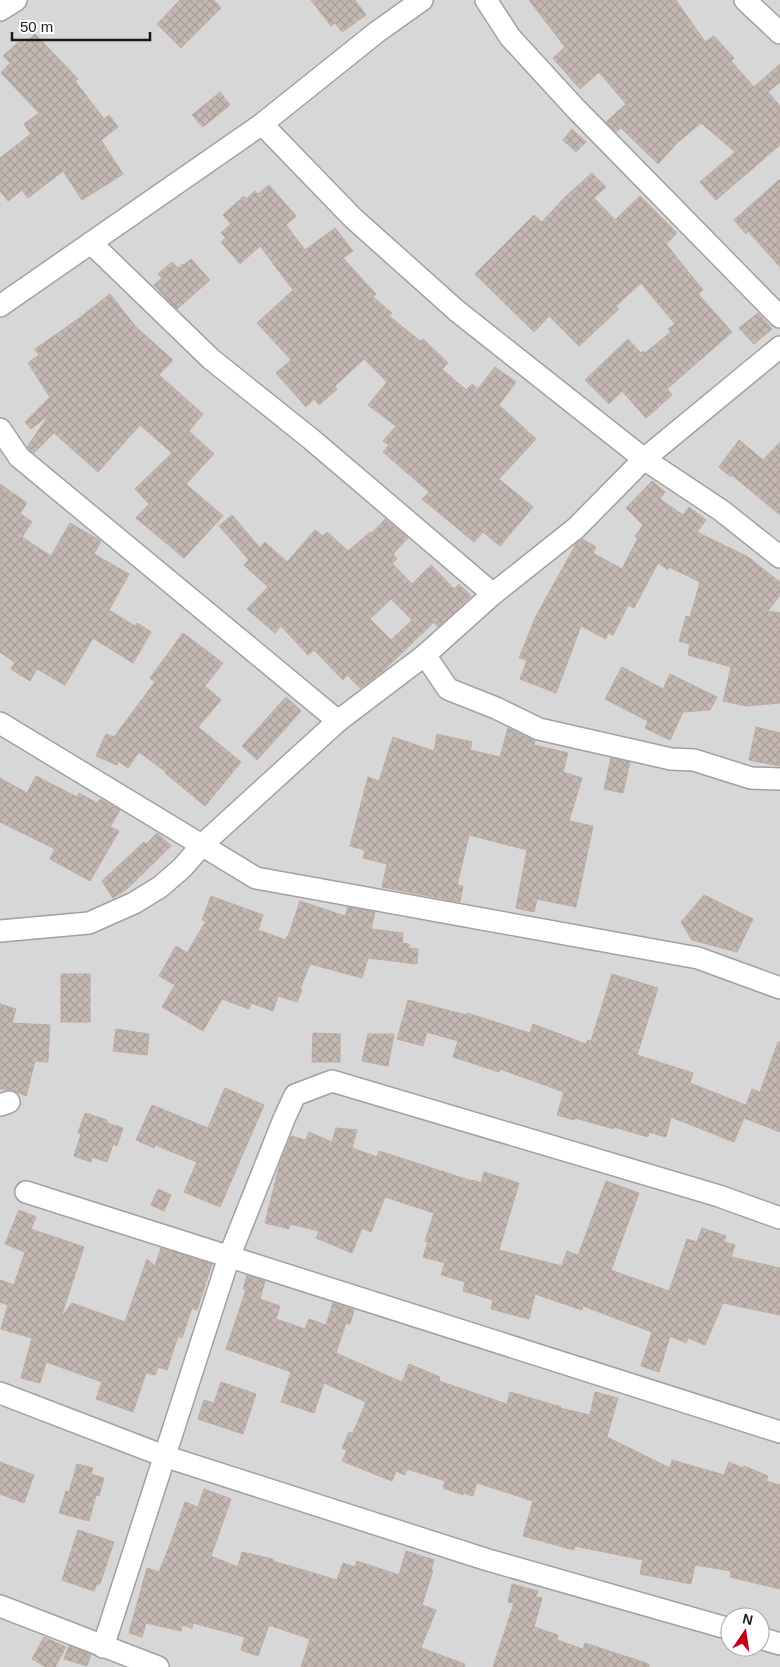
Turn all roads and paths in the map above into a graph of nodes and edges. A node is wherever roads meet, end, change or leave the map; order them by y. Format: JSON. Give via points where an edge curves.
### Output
{"nodes":[{"id":1,"x":16,"y":0,"type":"edge"},
{"id":2,"x":422,"y":0,"type":"edge"},
{"id":3,"x":486,"y":0,"type":"edge"},
{"id":4,"x":745,"y":0,"type":"edge"},
{"id":5,"x":0,"y":10,"type":"edge"},
{"id":6,"x":780,"y":33,"type":"edge"},
{"id":7,"x":262,"y":124,"type":"junction"},
{"id":8,"x":91,"y":243,"type":"junction"},
{"id":9,"x":0,"y":306,"type":"edge"},
{"id":10,"x":780,"y":317,"type":"edge"},
{"id":11,"x":780,"y":347,"type":"edge"},
{"id":12,"x":0,"y":429,"type":"edge"},
{"id":13,"x":644,"y":459,"type":"junction"},
{"id":14,"x":780,"y":557,"type":"edge"},
{"id":15,"x":493,"y":594,"type":"junction"},
{"id":16,"x":425,"y":655,"type":"junction"},
{"id":17,"x":338,"y":721,"type":"junction"},
{"id":18,"x":0,"y":723,"type":"edge"},
{"id":19,"x":780,"y":779,"type":"edge"},
{"id":20,"x":203,"y":844,"type":"junction"},
{"id":21,"x":0,"y":931,"type":"edge"},
{"id":22,"x":780,"y":988,"type":"edge"},
{"id":23,"x":26,"y":1192,"type":"dead end"},
{"id":24,"x":780,"y":1218,"type":"edge"},
{"id":25,"x":229,"y":1257,"type":"junction"},
{"id":26,"x":0,"y":1393,"type":"edge"},
{"id":27,"x":780,"y":1432,"type":"edge"},
{"id":28,"x":164,"y":1456,"type":"junction"},
{"id":29,"x":0,"y":1606,"type":"edge"},
{"id":30,"x":720,"y":1626,"type":"edge"},
{"id":31,"x":103,"y":1647,"type":"junction"},
{"id":32,"x":158,"y":1667,"type":"edge"}],
"edges":[{"from":1,"to":5,"type":"street"},
{"from":2,"to":7,"type":"street"},
{"from":3,"to":10,"type":"street","via":[[510,37],[570,102]]},
{"from":4,"to":6,"type":"street"},
{"from":7,"to":8,"type":"street"},
{"from":7,"to":13,"type":"street","via":[[353,218],[457,311]]},
{"from":8,"to":9,"type":"street"},
{"from":8,"to":15,"type":"street","via":[[211,359],[311,439]]},
{"from":11,"to":13,"type":"street"},
{"from":12,"to":17,"type":"street","via":[[19,457]]},
{"from":13,"to":14,"type":"street","via":[[722,511]]},
{"from":13,"to":15,"type":"street","via":[[576,528]]},
{"from":15,"to":16,"type":"street"},
{"from":16,"to":17,"type":"street"},
{"from":16,"to":19,"type":"street","via":[[448,689],[540,729],[662,757],[694,760],[751,778]]},
{"from":17,"to":20,"type":"street"},
{"from":18,"to":20,"type":"street"},
{"from":20,"to":21,"type":"street","via":[[160,887],[134,903],[89,923]]},
{"from":20,"to":22,"type":"street","via":[[256,878],[698,958]]},
{"from":23,"to":25,"type":"street"},
{"from":24,"to":25,"type":"street","via":[[710,1193],[332,1081],[295,1095]]},
{"from":25,"to":27,"type":"street"},
{"from":25,"to":28,"type":"street"},
{"from":26,"to":28,"type":"street"},
{"from":28,"to":30,"type":"street","via":[[488,1560]]},
{"from":28,"to":31,"type":"street"},
{"from":29,"to":31,"type":"street"},
{"from":31,"to":32,"type":"street"}]}
